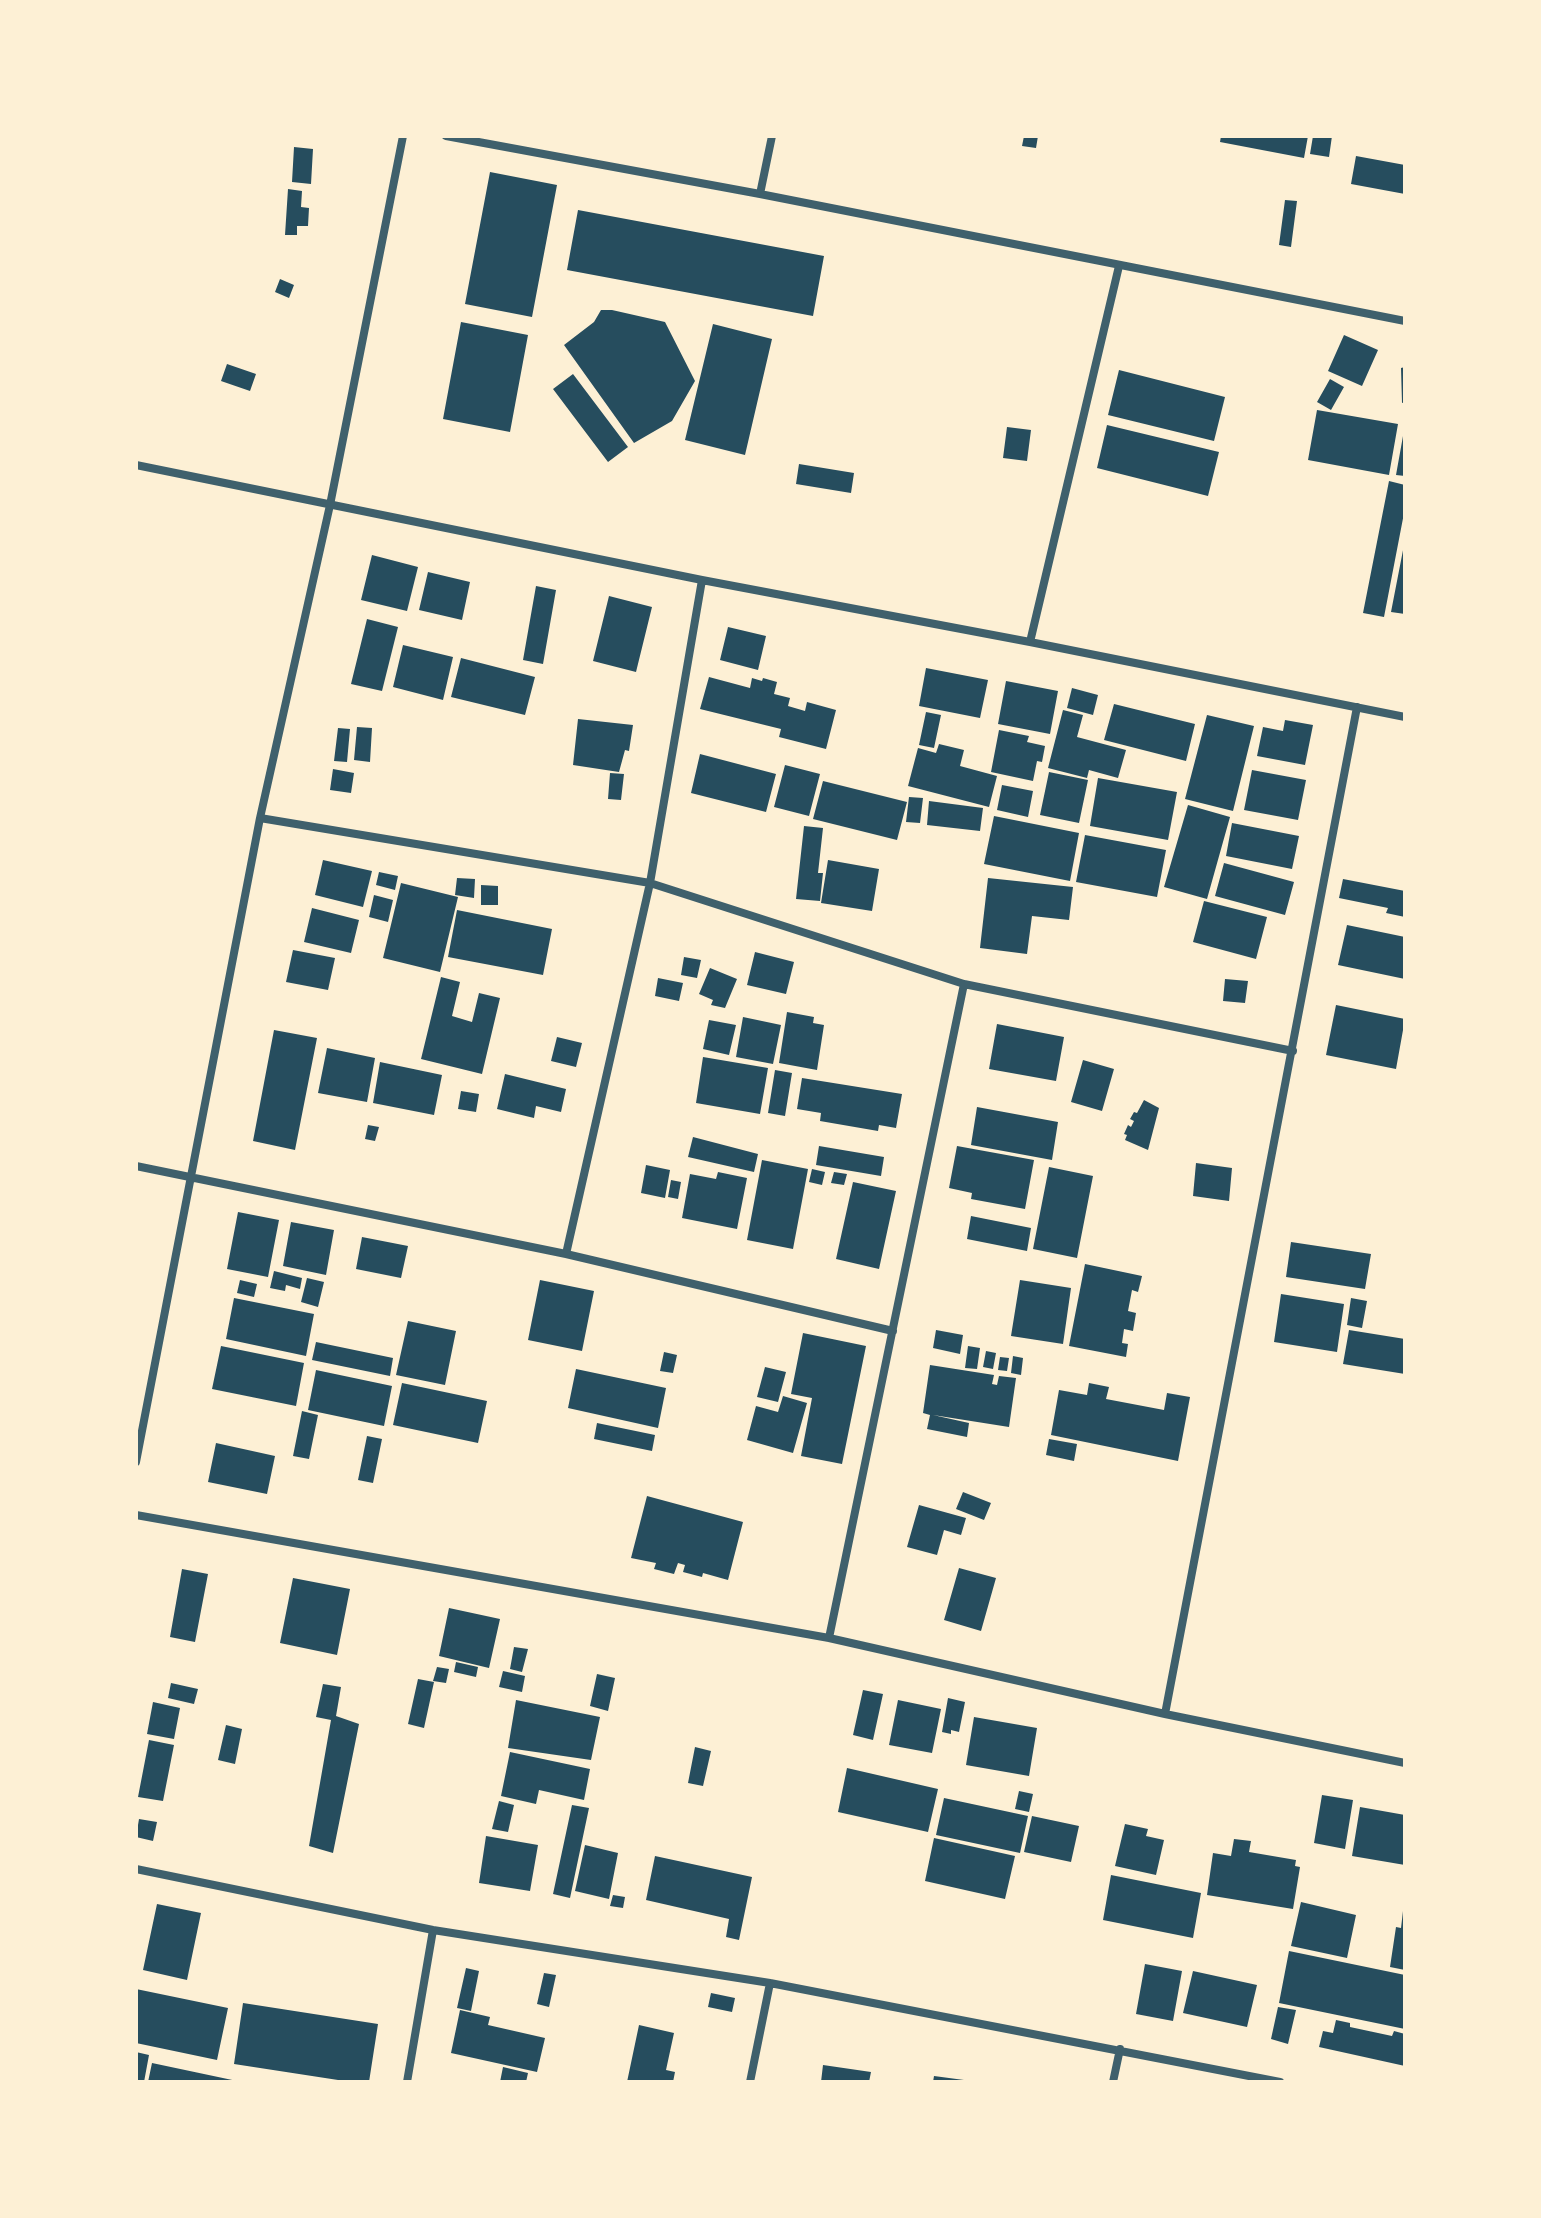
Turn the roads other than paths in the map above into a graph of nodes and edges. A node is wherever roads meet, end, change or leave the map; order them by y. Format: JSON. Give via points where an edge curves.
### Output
{"nodes":[{"id":1,"x":403,"y":136,"type":"edge"},
{"id":2,"x":446,"y":136,"type":"edge"},
{"id":3,"x":772,"y":136,"type":"edge"},
{"id":4,"x":760,"y":194,"type":"junction"},
{"id":5,"x":1119,"y":266,"type":"junction"},
{"id":6,"x":1405,"y":321,"type":"edge"},
{"id":7,"x":136,"y":465,"type":"edge"},
{"id":8,"x":330,"y":505,"type":"junction"},
{"id":9,"x":702,"y":580,"type":"junction"},
{"id":10,"x":1030,"y":642,"type":"junction"},
{"id":11,"x":1357,"y":707,"type":"junction"},
{"id":12,"x":1405,"y":717,"type":"edge"},
{"id":13,"x":260,"y":818,"type":"junction"},
{"id":14,"x":650,"y":883,"type":"junction"},
{"id":15,"x":964,"y":984,"type":"junction"},
{"id":16,"x":1293,"y":1051,"type":"junction"},
{"id":17,"x":136,"y":1166,"type":"edge"},
{"id":18,"x":191,"y":1177,"type":"junction"},
{"id":19,"x":566,"y":1254,"type":"junction"},
{"id":20,"x":893,"y":1331,"type":"junction"},
{"id":21,"x":136,"y":1462,"type":"edge"},
{"id":22,"x":136,"y":1515,"type":"edge"},
{"id":23,"x":829,"y":1638,"type":"junction"},
{"id":24,"x":1165,"y":1714,"type":"junction"},
{"id":25,"x":1405,"y":1763,"type":"edge"},
{"id":26,"x":136,"y":1869,"type":"edge"},
{"id":27,"x":433,"y":1930,"type":"junction"},
{"id":28,"x":770,"y":1983,"type":"junction"},
{"id":29,"x":1120,"y":2049,"type":"junction"},
{"id":30,"x":407,"y":2082,"type":"edge"},
{"id":31,"x":750,"y":2082,"type":"edge"},
{"id":32,"x":1113,"y":2082,"type":"edge"},
{"id":33,"x":1280,"y":2082,"type":"edge"}],
"edges":[{"from":1,"to":8,"type":"street"},
{"from":2,"to":4,"type":"street"},
{"from":3,"to":4,"type":"street"},
{"from":4,"to":5,"type":"street"},
{"from":5,"to":6,"type":"street"},
{"from":5,"to":10,"type":"street"},
{"from":7,"to":8,"type":"street"},
{"from":8,"to":9,"type":"street"},
{"from":8,"to":13,"type":"street"},
{"from":9,"to":10,"type":"street"},
{"from":9,"to":14,"type":"street"},
{"from":10,"to":11,"type":"street"},
{"from":11,"to":12,"type":"street"},
{"from":11,"to":16,"type":"street"},
{"from":13,"to":14,"type":"street"},
{"from":13,"to":18,"type":"street"},
{"from":14,"to":15,"type":"street"},
{"from":14,"to":19,"type":"street"},
{"from":15,"to":16,"type":"street"},
{"from":15,"to":20,"type":"street"},
{"from":16,"to":24,"type":"street"},
{"from":17,"to":18,"type":"street"},
{"from":18,"to":19,"type":"street"},
{"from":18,"to":21,"type":"street"},
{"from":19,"to":20,"type":"street"},
{"from":20,"to":23,"type":"street"},
{"from":22,"to":23,"type":"street"},
{"from":23,"to":24,"type":"street"},
{"from":24,"to":25,"type":"street"},
{"from":26,"to":27,"type":"street"},
{"from":27,"to":28,"type":"street"},
{"from":27,"to":30,"type":"street"},
{"from":28,"to":29,"type":"street"},
{"from":28,"to":31,"type":"street"},
{"from":29,"to":32,"type":"street"},
{"from":29,"to":33,"type":"street"}]}
